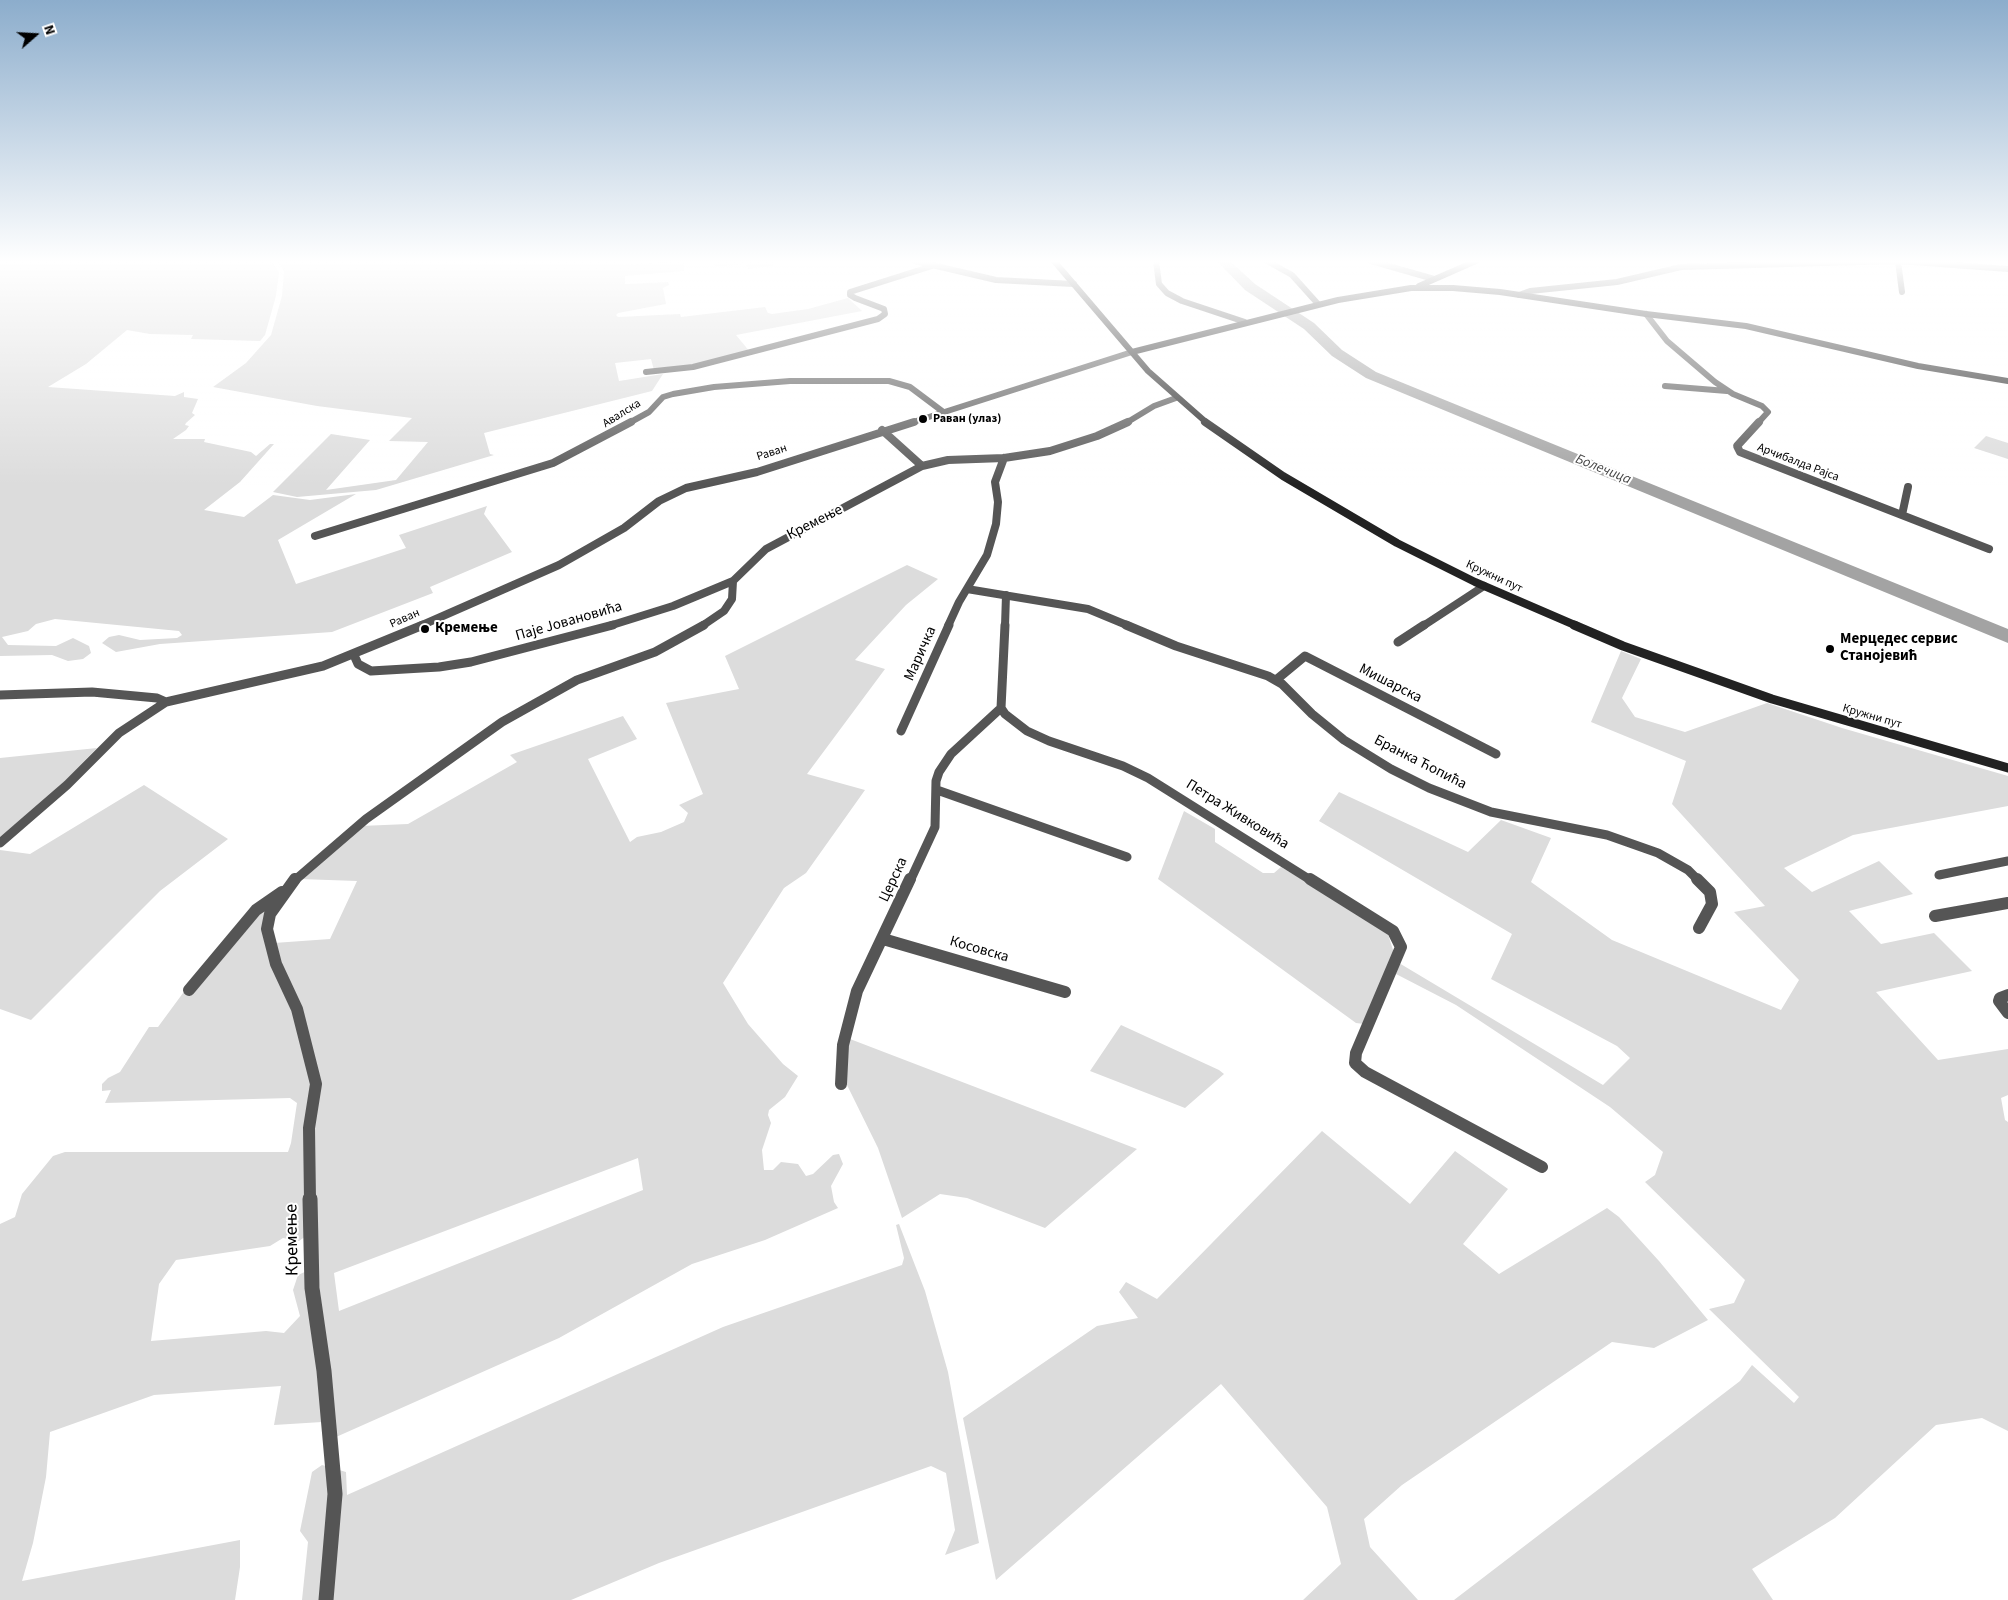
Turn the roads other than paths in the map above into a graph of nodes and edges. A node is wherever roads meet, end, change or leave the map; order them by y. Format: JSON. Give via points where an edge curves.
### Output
{"nodes":[{"id":1,"x":811,"y":336,"type":"edge"},
{"id":2,"x":1118,"y":336,"type":"edge"},
{"id":3,"x":1194,"y":336,"type":"edge"},
{"id":4,"x":1661,"y":336,"type":"edge"},
{"id":5,"x":1788,"y":336,"type":"edge"},
{"id":6,"x":1132,"y":352,"type":"junction"},
{"id":7,"x":646,"y":372,"type":"dead end"},
{"id":8,"x":2008,"y":381,"type":"edge"},
{"id":9,"x":1665,"y":386,"type":"dead end"},
{"id":10,"x":1726,"y":391,"type":"junction"},
{"id":11,"x":1176,"y":398,"type":"junction"},
{"id":12,"x":942,"y":411,"type":"junction"},
{"id":13,"x":882,"y":430,"type":"junction"},
{"id":14,"x":1004,"y":458,"type":"junction"},
{"id":15,"x":922,"y":466,"type":"junction"},
{"id":16,"x":1908,"y":487,"type":"dead end"},
{"id":17,"x":1902,"y":514,"type":"junction"},
{"id":18,"x":314,"y":536,"type":"dead end"},
{"id":19,"x":1989,"y":549,"type":"dead end"},
{"id":20,"x":733,"y":581,"type":"junction"},
{"id":21,"x":1484,"y":586,"type":"junction"},
{"id":22,"x":967,"y":589,"type":"junction"},
{"id":23,"x":1006,"y":595,"type":"junction"},
{"id":24,"x":1398,"y":642,"type":"dead end"},
{"id":25,"x":354,"y":655,"type":"junction"},
{"id":26,"x":1276,"y":680,"type":"junction"},
{"id":27,"x":0,"y":695,"type":"edge"},
{"id":28,"x":166,"y":702,"type":"junction"},
{"id":29,"x":1001,"y":708,"type":"junction"},
{"id":30,"x":901,"y":731,"type":"dead end"},
{"id":31,"x":1496,"y":754,"type":"dead end"},
{"id":32,"x":2008,"y":768,"type":"edge"},
{"id":33,"x":937,"y":790,"type":"junction"},
{"id":34,"x":0,"y":843,"type":"edge"},
{"id":35,"x":1126,"y":857,"type":"dead end"},
{"id":36,"x":2008,"y":861,"type":"edge"},
{"id":37,"x":1939,"y":875,"type":"dead end"},
{"id":38,"x":285,"y":890,"type":"junction"},
{"id":39,"x":2008,"y":903,"type":"edge"},
{"id":40,"x":1935,"y":916,"type":"dead end"},
{"id":41,"x":1699,"y":928,"type":"dead end"},
{"id":42,"x":883,"y":939,"type":"junction"},
{"id":43,"x":189,"y":990,"type":"dead end"},
{"id":44,"x":1065,"y":992,"type":"dead end"},
{"id":45,"x":2008,"y":995,"type":"edge"},
{"id":46,"x":2008,"y":1013,"type":"edge"},
{"id":47,"x":841,"y":1084,"type":"dead end"},
{"id":48,"x":1542,"y":1167,"type":"dead end"},
{"id":49,"x":326,"y":1600,"type":"edge"}],
"edges":[{"from":1,"to":7,"type":"street","via":[[693,367]]},
{"from":2,"to":6,"type":"street","name":"Кружни пут"},
{"from":3,"to":6,"type":"street","name":"Раван"},
{"from":4,"to":10,"type":"street","name":"Арчибалда Рајса"},
{"from":5,"to":8,"type":"street","via":[[1918,366]]},
{"from":6,"to":11,"type":"street","name":"Кружни пут"},
{"from":6,"to":12,"type":"street","name":"Раван"},
{"from":9,"to":10,"type":"street"},
{"from":10,"to":17,"type":"street","name":"Арчибалда Рајса","via":[[1756,403],[1768,412],[1737,446],[1740,452]]},
{"from":11,"to":14,"type":"street","name":"Кремење","via":[[1090,439],[1041,453]]},
{"from":11,"to":21,"type":"street","name":"Кружни пут","via":[[1235,444],[1310,494],[1397,543]]},
{"from":12,"to":13,"type":"street","name":"Раван"},
{"from":12,"to":18,"type":"street","name":"Авалска","via":[[910,387],[900,382],[885,381],[748,384],[673,394],[663,397],[649,412],[553,463]]},
{"from":13,"to":15,"type":"street"},
{"from":13,"to":25,"type":"street","name":"Раван","via":[[729,480],[686,488],[659,501],[610,537],[559,565]]},
{"from":14,"to":15,"type":"street","name":"Кремење","via":[[948,460]]},
{"from":14,"to":22,"type":"street","via":[[995,482],[998,502],[996,524],[986,555]]},
{"from":15,"to":20,"type":"street","name":"Кремење","via":[[766,549]]},
{"from":16,"to":17,"type":"street"},
{"from":17,"to":19,"type":"street","name":"Арчибалда Рајса"},
{"from":20,"to":25,"type":"street","name":"Паје Јовановића","via":[[674,606],[471,662],[380,671],[364,669]]},
{"from":20,"to":38,"type":"street","name":"Кремење","via":[[732,599],[712,621],[655,652],[577,680],[502,722],[366,818]]},
{"from":21,"to":24,"type":"street"},
{"from":21,"to":32,"type":"street","name":"Кружни пут","via":[[1579,628],[1744,690]]},
{"from":22,"to":23,"type":"street"},
{"from":22,"to":30,"type":"street","name":"Маричка"},
{"from":23,"to":26,"type":"street","name":"Бранка Ћопића","via":[[1088,609],[1176,646]]},
{"from":23,"to":29,"type":"street"},
{"from":25,"to":28,"type":"street","name":"Раван","via":[[323,666]]},
{"from":26,"to":31,"type":"street","name":"Мишарска","via":[[1305,656]]},
{"from":26,"to":41,"type":"street","name":"Бранка Ћопића","via":[[1344,740],[1429,788],[1491,812],[1631,842],[1677,863],[1699,881],[1712,898]]},
{"from":27,"to":28,"type":"street","name":"Раван","via":[[92,692],[157,698]]},
{"from":28,"to":34,"type":"street","name":"Раван","via":[[120,733],[67,785]]},
{"from":29,"to":33,"type":"street","name":"Церска","via":[[950,754],[936,781]]},
{"from":29,"to":48,"type":"street","name":"Петра Живковића","via":[[1011,720],[1048,741],[1123,766],[1148,778],[1394,931],[1401,947],[1356,1053],[1355,1063],[1365,1072]]},
{"from":33,"to":35,"type":"street"},
{"from":33,"to":42,"type":"street","name":"Церска","via":[[935,826]]},
{"from":36,"to":37,"type":"street"},
{"from":38,"to":43,"type":"street","name":"Кремење","via":[[256,910]]},
{"from":38,"to":49,"type":"street","name":"Кремење","via":[[270,914],[267,929],[276,964],[297,1008],[316,1084],[309,1128],[312,1288],[324,1371],[335,1494]]},
{"from":39,"to":40,"type":"street"},
{"from":42,"to":44,"type":"street","name":"Косовска"},
{"from":42,"to":47,"type":"street","name":"Церска","via":[[857,991],[843,1045]]},
{"from":45,"to":46,"type":"street","via":[[1999,1000]]}]}
